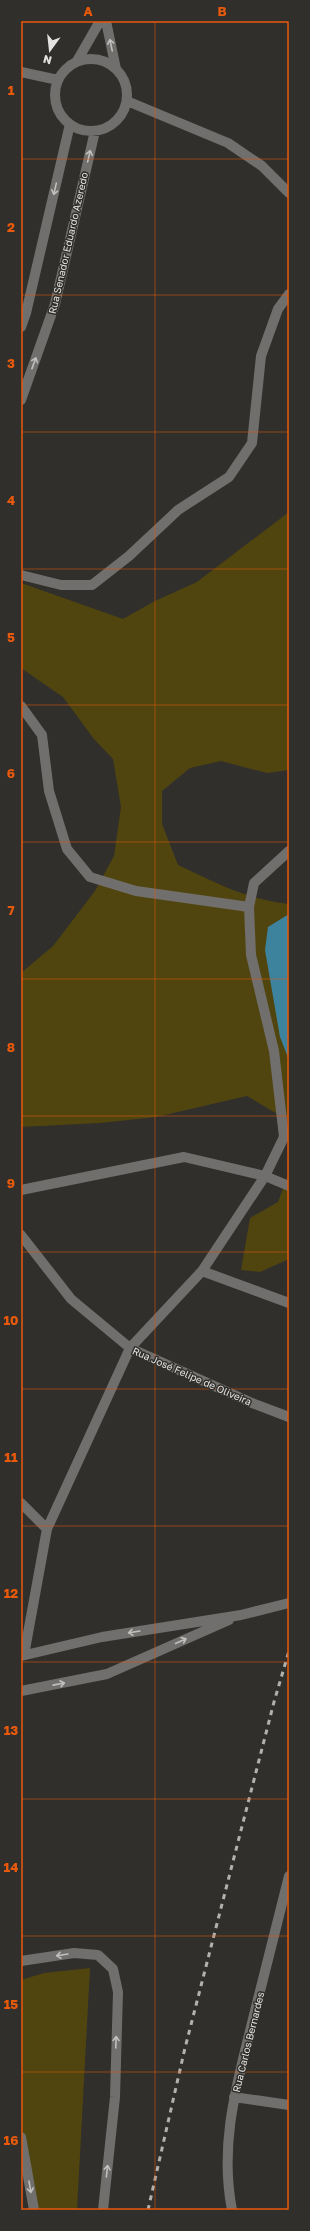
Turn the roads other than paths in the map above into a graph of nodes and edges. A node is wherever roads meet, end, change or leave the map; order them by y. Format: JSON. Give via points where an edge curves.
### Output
{"nodes":[{"id":1,"x":100,"y":21,"type":"edge"},
{"id":2,"x":106,"y":21,"type":"edge"},
{"id":3,"x":77,"y":61,"type":"junction"},
{"id":4,"x":116,"y":69,"type":"junction"},
{"id":5,"x":21,"y":72,"type":"edge"},
{"id":6,"x":58,"y":80,"type":"junction"},
{"id":7,"x":127,"y":101,"type":"junction"},
{"id":8,"x":70,"y":124,"type":"junction"},
{"id":9,"x":95,"y":130,"type":"junction"},
{"id":10,"x":289,"y":192,"type":"edge"},
{"id":11,"x":289,"y":294,"type":"edge"},
{"id":12,"x":21,"y":327,"type":"edge"},
{"id":13,"x":21,"y":400,"type":"edge"},
{"id":14,"x":21,"y":575,"type":"edge"},
{"id":15,"x":21,"y":706,"type":"edge"},
{"id":16,"x":289,"y":851,"type":"edge"},
{"id":17,"x":249,"y":907,"type":"junction"},
{"id":18,"x":265,"y":1176,"type":"junction"},
{"id":19,"x":289,"y":1186,"type":"edge"},
{"id":20,"x":21,"y":1190,"type":"edge"},
{"id":21,"x":21,"y":1235,"type":"edge"},
{"id":22,"x":202,"y":1271,"type":"junction"},
{"id":23,"x":289,"y":1303,"type":"edge"},
{"id":24,"x":130,"y":1348,"type":"junction"},
{"id":25,"x":289,"y":1416,"type":"edge"},
{"id":26,"x":21,"y":1503,"type":"edge"},
{"id":27,"x":47,"y":1529,"type":"junction"},
{"id":28,"x":289,"y":1603,"type":"edge"},
{"id":29,"x":242,"y":1615,"type":"junction"},
{"id":30,"x":23,"y":1655,"type":"edge"},
{"id":31,"x":21,"y":1691,"type":"edge"},
{"id":32,"x":289,"y":1876,"type":"edge"},
{"id":33,"x":21,"y":1961,"type":"edge"},
{"id":34,"x":234,"y":2096,"type":"junction"},
{"id":35,"x":289,"y":2105,"type":"edge"},
{"id":36,"x":21,"y":2137,"type":"edge"},
{"id":37,"x":34,"y":2210,"type":"edge"},
{"id":38,"x":103,"y":2210,"type":"edge"},
{"id":39,"x":232,"y":2210,"type":"edge"}],
"edges":[{"from":1,"to":3,"type":"street"},
{"from":4,"to":2,"type":"street","one_way":true},
{"from":3,"to":4,"type":"street","via":[[98,59]]},
{"from":3,"to":6,"type":"street","via":[[69,66]]},
{"from":4,"to":7,"type":"street","via":[[124,78]]},
{"from":5,"to":6,"type":"street"},
{"from":6,"to":8,"type":"street","via":[[56,104],[61,115]]},
{"from":7,"to":9,"type":"street","via":[[116,121],[106,128]]},
{"from":7,"to":10,"type":"street","via":[[228,143],[262,166]]},
{"from":8,"to":9,"type":"street","via":[[78,128]]},
{"from":8,"to":12,"type":"street","one_way":true},
{"from":13,"to":9,"type":"street","name":"Rua Senador Eduardo Azeredo","one_way":true,"via":[[55,304]]},
{"from":11,"to":14,"type":"street","via":[[278,309],[261,356],[252,443],[229,477],[178,510],[129,556],[92,585],[61,585]]},
{"from":15,"to":17,"type":"street","via":[[42,735],[49,791],[67,849],[90,877],[136,891]]},
{"from":16,"to":17,"type":"street","via":[[254,883]]},
{"from":17,"to":18,"type":"street","via":[[251,955],[274,1051],[284,1137]]},
{"from":18,"to":19,"type":"street"},
{"from":18,"to":20,"type":"street","via":[[184,1157]]},
{"from":18,"to":22,"type":"street"},
{"from":21,"to":24,"type":"street","name":"Rua José Felipe de Oliveira","via":[[71,1299]]},
{"from":22,"to":23,"type":"street"},
{"from":22,"to":24,"type":"street"},
{"from":24,"to":25,"type":"street","name":"Rua José Felipe de Oliveira","via":[[252,1403]]},
{"from":24,"to":27,"type":"street"},
{"from":26,"to":27,"type":"street"},
{"from":27,"to":30,"type":"street"},
{"from":28,"to":29,"type":"street"},
{"from":29,"to":30,"type":"street","one_way":true,"via":[[102,1637]]},
{"from":31,"to":29,"type":"street","one_way":true,"via":[[107,1674]]},
{"from":32,"to":34,"type":"street","name":"Rua Carlos Bernardes"},
{"from":38,"to":33,"type":"street","one_way":true,"via":[[115,2097],[118,1992],[113,1969],[98,1955],[74,1953]]},
{"from":34,"to":35,"type":"street"},
{"from":34,"to":39,"type":"street","name":"Rua Carlos Bernardes","via":[[227,2139],[229,2197]]},
{"from":36,"to":37,"type":"street","one_way":true}]}
